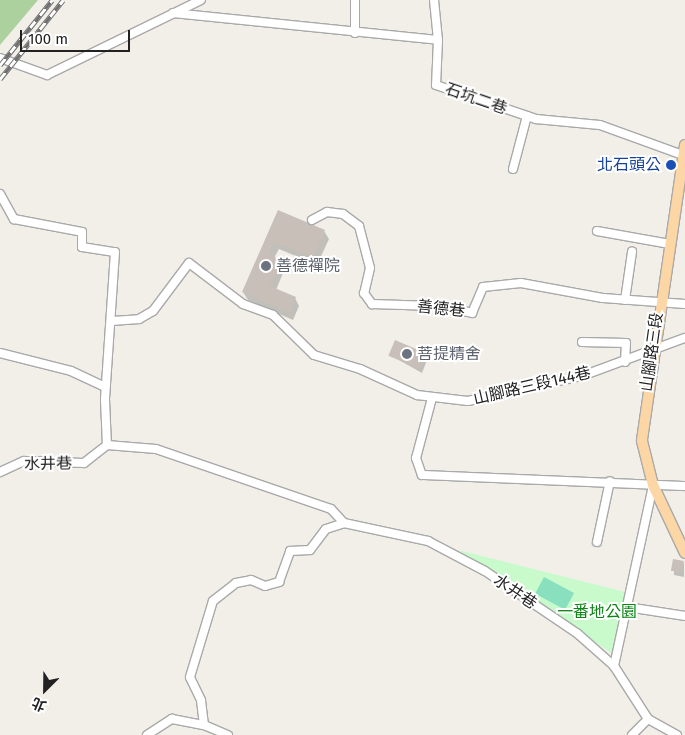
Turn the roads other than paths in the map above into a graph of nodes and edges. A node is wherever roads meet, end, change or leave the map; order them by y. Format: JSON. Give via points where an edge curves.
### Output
{"nodes":[{"id":1,"x":201,"y":0,"type":"edge"},
{"id":2,"x":355,"y":0,"type":"edge"},
{"id":3,"x":434,"y":0,"type":"edge"},
{"id":4,"x":174,"y":13,"type":"junction"},
{"id":5,"x":355,"y":33,"type":"junction"},
{"id":6,"x":438,"y":40,"type":"junction"},
{"id":7,"x":0,"y":58,"type":"edge"},
{"id":8,"x":527,"y":116,"type":"junction"},
{"id":9,"x":684,"y":150,"type":"edge"},
{"id":10,"x":513,"y":168,"type":"dead end"},
{"id":11,"x":682,"y":181,"type":"edge"},
{"id":12,"x":0,"y":194,"type":"edge"},
{"id":13,"x":312,"y":220,"type":"dead end"},
{"id":14,"x":598,"y":231,"type":"dead end"},
{"id":15,"x":670,"y":244,"type":"junction"},
{"id":16,"x":632,"y":252,"type":"dead end"},
{"id":17,"x":626,"y":300,"type":"junction"},
{"id":18,"x":659,"y":303,"type":"junction"},
{"id":19,"x":685,"y":304,"type":"edge"},
{"id":20,"x":112,"y":320,"type":"junction"},
{"id":21,"x":685,"y":338,"type":"edge"},
{"id":22,"x":582,"y":342,"type":"dead end"},
{"id":23,"x":654,"y":348,"type":"junction"},
{"id":24,"x":0,"y":353,"type":"edge"},
{"id":25,"x":626,"y":362,"type":"junction"},
{"id":26,"x":106,"y":387,"type":"junction"},
{"id":27,"x":432,"y":398,"type":"junction"},
{"id":28,"x":107,"y":445,"type":"junction"},
{"id":29,"x":0,"y":472,"type":"edge"},
{"id":30,"x":610,"y":481,"type":"junction"},
{"id":31,"x":653,"y":485,"type":"junction"},
{"id":32,"x":685,"y":486,"type":"edge"},
{"id":33,"x":344,"y":523,"type":"junction"},
{"id":34,"x":597,"y":542,"type":"dead end"},
{"id":35,"x":685,"y":553,"type":"edge"},
{"id":36,"x":627,"y":607,"type":"junction"},
{"id":37,"x":685,"y":616,"type":"edge"},
{"id":38,"x":614,"y":666,"type":"junction"},
{"id":39,"x":648,"y":719,"type":"junction"},
{"id":40,"x":204,"y":725,"type":"junction"},
{"id":41,"x":147,"y":735,"type":"edge"},
{"id":42,"x":228,"y":735,"type":"edge"},
{"id":43,"x":632,"y":735,"type":"edge"},
{"id":44,"x":677,"y":735,"type":"edge"}],
"edges":[{"from":1,"to":4,"type":"street"},
{"from":2,"to":5,"type":"street"},
{"from":3,"to":6,"type":"street"},
{"from":4,"to":5,"type":"street"},
{"from":4,"to":7,"type":"street","via":[[47,75]]},
{"from":5,"to":6,"type":"street"},
{"from":6,"to":8,"type":"street","name":"石坑二巷","via":[[436,85]]},
{"from":8,"to":9,"type":"street","name":"石坑二巷","via":[[600,125],[636,142]]},
{"from":8,"to":10,"type":"street","name":"石坑二巷"},
{"from":9,"to":11,"type":"main road","name":"山腳路三段"},
{"from":11,"to":15,"type":"main road","name":"山腳路三段"},
{"from":12,"to":20,"type":"street","via":[[14,219],[82,232],[82,248],[115,252]]},
{"from":13,"to":17,"type":"street","name":"善德巷","via":[[327,212],[343,214],[359,226],[370,268],[364,293],[372,304],[434,306],[472,313],[483,287],[521,283]]},
{"from":14,"to":15,"type":"street"},
{"from":15,"to":18,"type":"main road","name":"山腳路三段"},
{"from":16,"to":17,"type":"street"},
{"from":17,"to":18,"type":"street","name":"善德巷"},
{"from":18,"to":19,"type":"street","name":"善德巷"},
{"from":18,"to":23,"type":"main road","name":"山腳路三段"},
{"from":20,"to":26,"type":"street"},
{"from":20,"to":27,"type":"street","name":"山腳路三段144巷","via":[[139,318],[153,312],[189,263],[243,304],[273,315],[314,354]]},
{"from":21,"to":23,"type":"street","name":"山腳路三段144巷"},
{"from":22,"to":25,"type":"street","via":[[626,343]]},
{"from":23,"to":25,"type":"street","name":"山腳路三段144巷"},
{"from":23,"to":31,"type":"main road","name":"山腳路三段","via":[[642,441]]},
{"from":24,"to":26,"type":"street","via":[[71,371]]},
{"from":25,"to":27,"type":"street","name":"山腳路三段144巷","via":[[468,401]]},
{"from":26,"to":28,"type":"street"},
{"from":27,"to":30,"type":"street","via":[[416,458],[422,475]]},
{"from":28,"to":29,"type":"street","name":"水井巷","via":[[84,463],[24,462]]},
{"from":28,"to":33,"type":"street","name":"水井巷","via":[[156,449],[331,509]]},
{"from":30,"to":31,"type":"street"},
{"from":30,"to":34,"type":"street"},
{"from":31,"to":32,"type":"street"},
{"from":31,"to":35,"type":"main road","name":"山腳路三段"},
{"from":31,"to":36,"type":"street"},
{"from":33,"to":38,"type":"street","name":"水井巷","via":[[428,541],[485,571],[578,634]]},
{"from":33,"to":40,"type":"street","via":[[326,529],[310,550],[290,551],[279,582],[265,586],[251,580],[236,583],[213,601],[190,676],[201,700]]},
{"from":36,"to":37,"type":"street"},
{"from":36,"to":38,"type":"street"},
{"from":38,"to":39,"type":"street","name":"水井巷"},
{"from":39,"to":43,"type":"street"},
{"from":39,"to":44,"type":"street"},
{"from":40,"to":41,"type":"street","via":[[172,719]]},
{"from":40,"to":42,"type":"street"}]}
